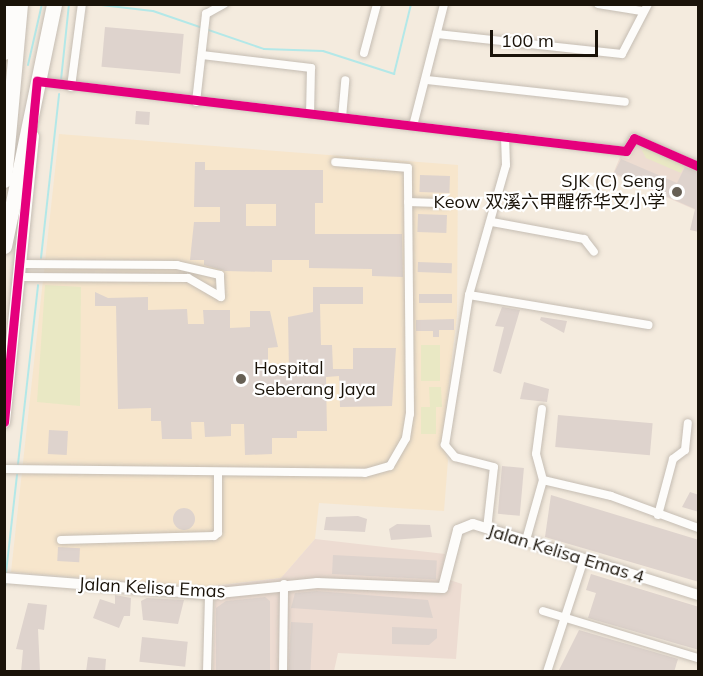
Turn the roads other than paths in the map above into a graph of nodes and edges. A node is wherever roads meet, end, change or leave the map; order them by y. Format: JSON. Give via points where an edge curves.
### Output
{"nodes":[{"id":1,"x":8,"y":4,"type":"edge"},
{"id":2,"x":20,"y":4,"type":"edge"},
{"id":3,"x":54,"y":4,"type":"edge"},
{"id":4,"x":82,"y":4,"type":"edge"},
{"id":5,"x":224,"y":4,"type":"edge"},
{"id":6,"x":376,"y":4,"type":"edge"},
{"id":7,"x":444,"y":4,"type":"edge"},
{"id":8,"x":598,"y":4,"type":"edge"},
{"id":9,"x":644,"y":8,"type":"edge"},
{"id":10,"x":437,"y":34,"type":"junction"},
{"id":11,"x":5,"y":47,"type":"edge"},
{"id":12,"x":364,"y":53,"type":"dead end"},
{"id":13,"x":202,"y":55,"type":"junction"},
{"id":14,"x":345,"y":80,"type":"dead end"},
{"id":15,"x":427,"y":80,"type":"junction"},
{"id":16,"x":37,"y":81,"type":"junction"},
{"id":17,"x":71,"y":87,"type":"junction"},
{"id":18,"x":196,"y":102,"type":"junction"},
{"id":19,"x":625,"y":102,"type":"dead end"},
{"id":20,"x":310,"y":114,"type":"junction"},
{"id":21,"x":342,"y":118,"type":"junction"},
{"id":22,"x":413,"y":126,"type":"junction"},
{"id":23,"x":505,"y":136,"type":"junction"},
{"id":24,"x":335,"y":162,"type":"dead end"},
{"id":25,"x":699,"y":166,"type":"edge"},
{"id":26,"x":4,"y":180,"type":"edge"},
{"id":27,"x":408,"y":202,"type":"junction"},
{"id":28,"x":446,"y":203,"type":"dead end"},
{"id":29,"x":492,"y":222,"type":"junction"},
{"id":30,"x":4,"y":246,"type":"edge"},
{"id":31,"x":594,"y":252,"type":"dead end"},
{"id":32,"x":90,"y":266,"type":"junction"},
{"id":33,"x":146,"y":266,"type":"junction"},
{"id":34,"x":21,"y":270,"type":"junction"},
{"id":35,"x":146,"y":278,"type":"junction"},
{"id":36,"x":90,"y":279,"type":"junction"},
{"id":37,"x":469,"y":295,"type":"junction"},
{"id":38,"x":649,"y":324,"type":"dead end"},
{"id":39,"x":542,"y":409,"type":"dead end"},
{"id":40,"x":4,"y":422,"type":"edge"},
{"id":41,"x":688,"y":423,"type":"dead end"},
{"id":42,"x":4,"y":469,"type":"edge"},
{"id":43,"x":218,"y":472,"type":"junction"},
{"id":44,"x":543,"y":480,"type":"junction"},
{"id":45,"x":658,"y":515,"type":"junction"},
{"id":46,"x":699,"y":528,"type":"edge"},
{"id":47,"x":487,"y":529,"type":"junction"},
{"id":48,"x":61,"y":540,"type":"dead end"},
{"id":49,"x":526,"y":540,"type":"junction"},
{"id":50,"x":584,"y":560,"type":"junction"},
{"id":51,"x":10,"y":579,"type":"edge"},
{"id":52,"x":284,"y":584,"type":"junction"},
{"id":53,"x":443,"y":588,"type":"joint"},
{"id":54,"x":209,"y":594,"type":"junction"},
{"id":55,"x":699,"y":595,"type":"edge"},
{"id":56,"x":543,"y":611,"type":"dead end"},
{"id":57,"x":567,"y":618,"type":"junction"},
{"id":58,"x":699,"y":658,"type":"edge"},
{"id":59,"x":207,"y":672,"type":"edge"},
{"id":60,"x":283,"y":672,"type":"edge"},
{"id":61,"x":547,"y":672,"type":"edge"}],
"edges":[{"from":1,"to":11,"type":"highway"},
{"from":2,"to":26,"type":"highway"},
{"from":3,"to":16,"type":"highway"},
{"from":4,"to":17,"type":"street"},
{"from":5,"to":13,"type":"street","via":[[210,9]]},
{"from":6,"to":12,"type":"street"},
{"from":7,"to":10,"type":"street"},
{"from":8,"to":9,"type":"street"},
{"from":9,"to":10,"type":"street","via":[[622,54]]},
{"from":10,"to":15,"type":"street"},
{"from":13,"to":18,"type":"street"},
{"from":13,"to":20,"type":"street","via":[[311,68]]},
{"from":14,"to":21,"type":"street"},
{"from":15,"to":19,"type":"street"},
{"from":15,"to":22,"type":"street"},
{"from":16,"to":17,"type":"street"},
{"from":16,"to":30,"type":"highway"},
{"from":16,"to":34,"type":"main road"},
{"from":17,"to":18,"type":"street"},
{"from":18,"to":20,"type":"street"},
{"from":20,"to":21,"type":"street"},
{"from":21,"to":22,"type":"street"},
{"from":22,"to":23,"type":"street"},
{"from":23,"to":25,"type":"street","via":[[626,151],[634,138]]},
{"from":23,"to":29,"type":"street","via":[[506,165]]},
{"from":24,"to":27,"type":"street","via":[[408,168]]},
{"from":27,"to":28,"type":"street"},
{"from":27,"to":43,"type":"street","via":[[410,414],[406,438],[390,466],[365,473]]},
{"from":29,"to":31,"type":"street","via":[[584,239]]},
{"from":29,"to":37,"type":"street"},
{"from":32,"to":33,"type":"street"},
{"from":32,"to":34,"type":"street"},
{"from":32,"to":36,"type":"street"},
{"from":33,"to":35,"type":"street"},
{"from":33,"to":35,"type":"street","via":[[177,265],[220,275],[220,297],[188,278]]},
{"from":34,"to":36,"type":"street"},
{"from":34,"to":40,"type":"main road"},
{"from":35,"to":36,"type":"street"},
{"from":37,"to":38,"type":"street"},
{"from":37,"to":47,"type":"street","via":[[445,445],[455,457],[494,467]]},
{"from":39,"to":44,"type":"street","via":[[536,454]]},
{"from":41,"to":45,"type":"street","via":[[684,450],[673,459]]},
{"from":42,"to":43,"type":"street"},
{"from":43,"to":48,"type":"street","via":[[218,533],[214,536]]},
{"from":44,"to":45,"type":"street","via":[[611,496]]},
{"from":44,"to":49,"type":"street"},
{"from":45,"to":46,"type":"street"},
{"from":47,"to":49,"type":"street","name":"Jalan Kelisa Emas 4"},
{"from":47,"to":53,"type":"street","name":"Jalan Kelisa Emas 4","via":[[467,524],[458,530]]},
{"from":49,"to":50,"type":"street","name":"Jalan Kelisa Emas 4"},
{"from":50,"to":55,"type":"street","name":"Jalan Kelisa Emas 4"},
{"from":50,"to":57,"type":"street"},
{"from":51,"to":54,"type":"street","name":"Jalan Kelisa Emas"},
{"from":52,"to":53,"type":"street","name":"Jalan Kelisa Emas"},
{"from":52,"to":54,"type":"street","name":"Jalan Kelisa Emas"},
{"from":52,"to":60,"type":"street"},
{"from":54,"to":59,"type":"street"},
{"from":56,"to":57,"type":"street"},
{"from":57,"to":58,"type":"street"},
{"from":57,"to":61,"type":"street"}]}
